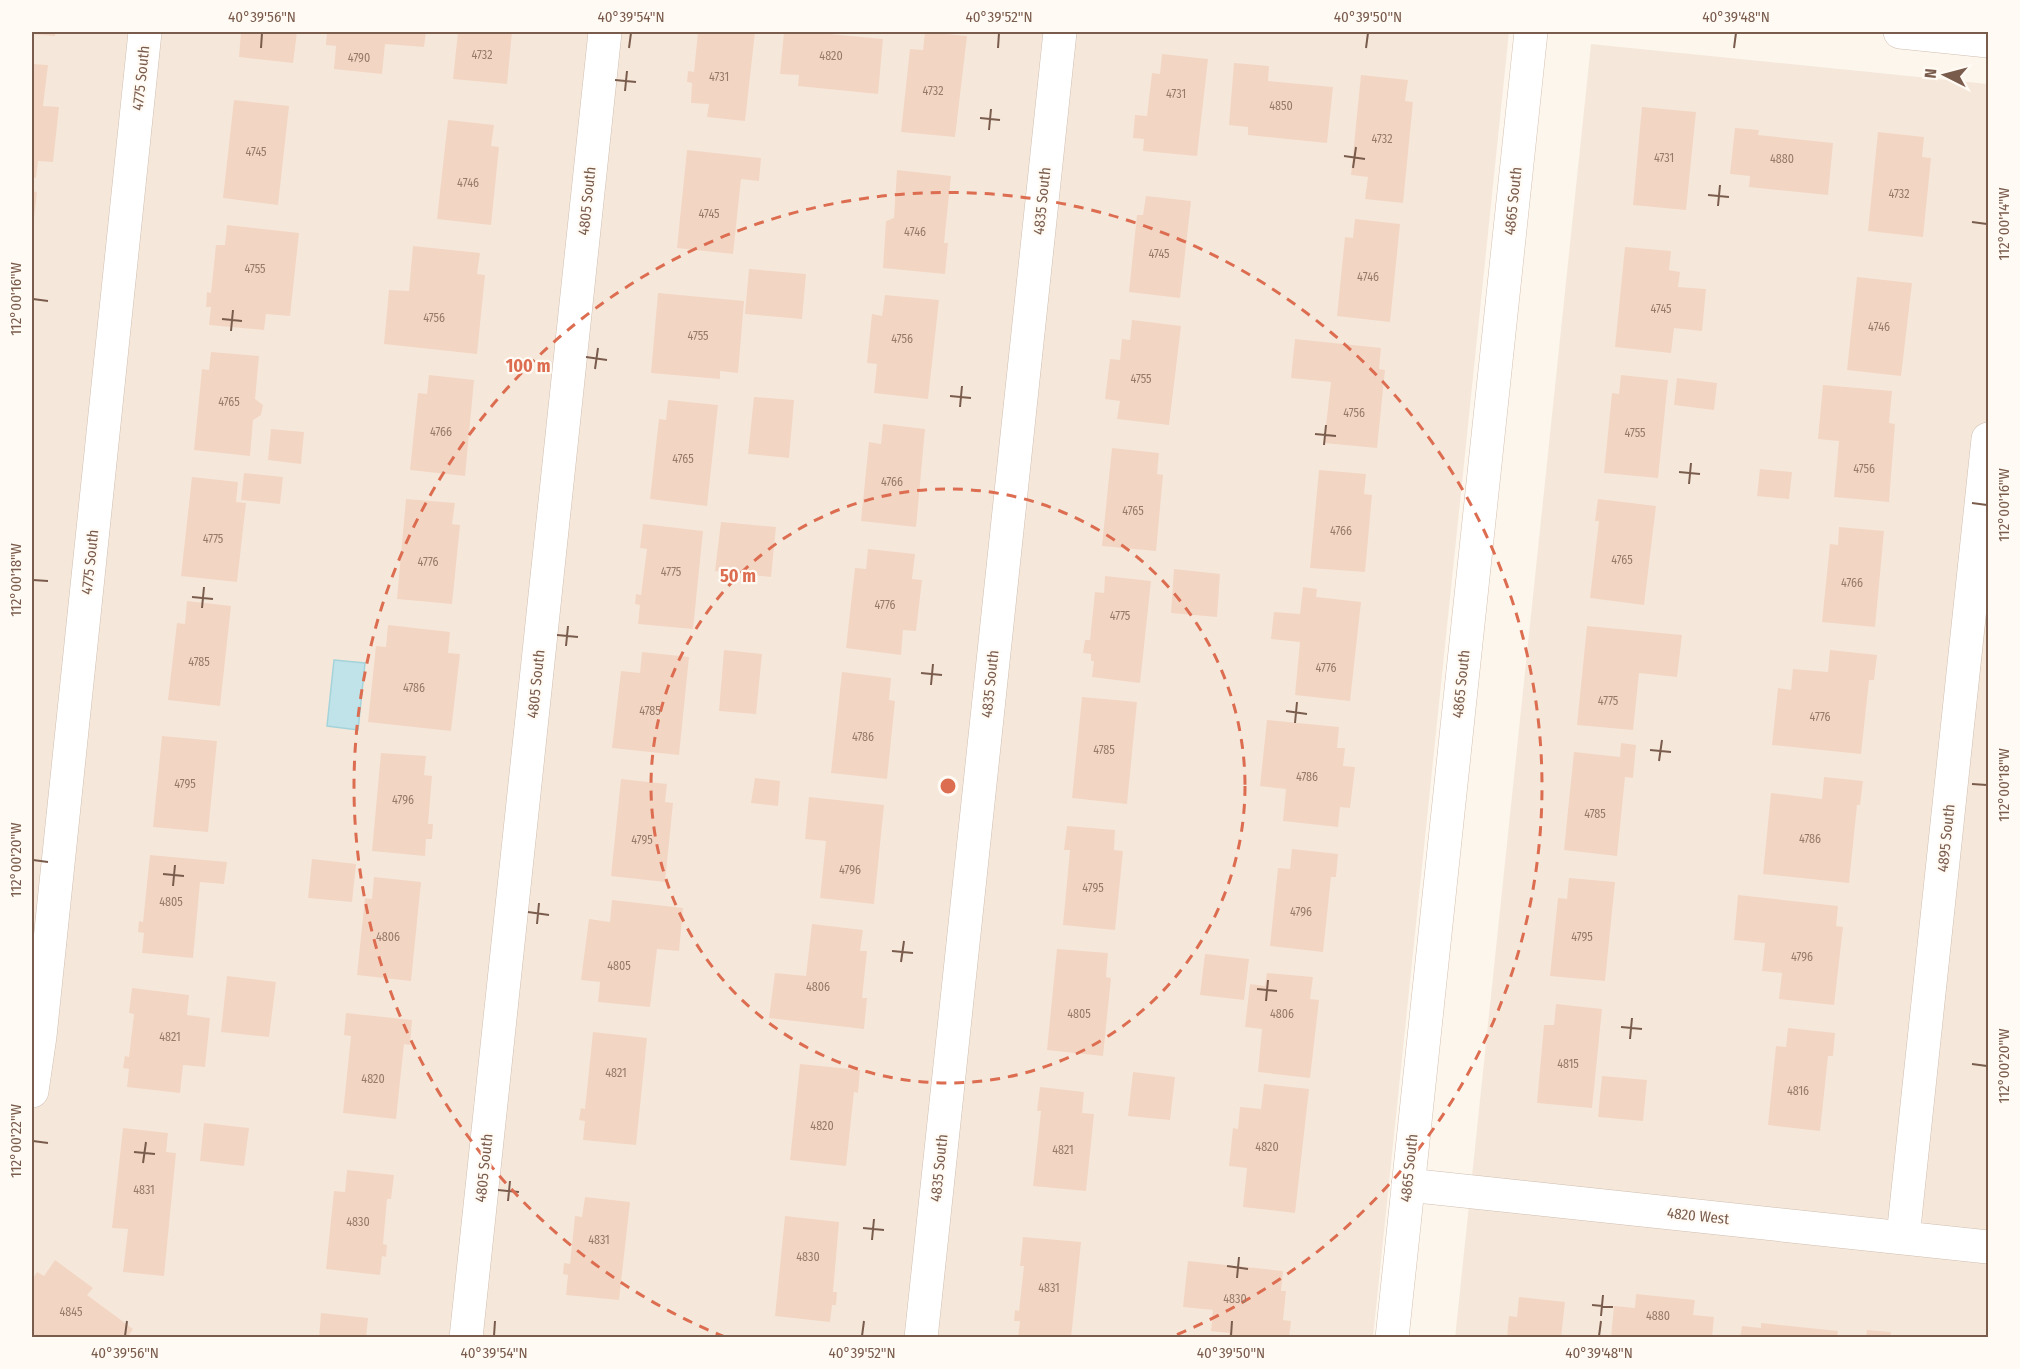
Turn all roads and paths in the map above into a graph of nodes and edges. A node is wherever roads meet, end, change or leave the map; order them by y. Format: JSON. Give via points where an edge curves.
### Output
{"nodes":[{"id":1,"x":145,"y":32,"type":"edge"},
{"id":2,"x":605,"y":32,"type":"edge"},
{"id":3,"x":1060,"y":32,"type":"edge"},
{"id":4,"x":1531,"y":32,"type":"edge"},
{"id":5,"x":1900,"y":32,"type":"edge"},
{"id":6,"x":1989,"y":41,"type":"edge"},
{"id":7,"x":1989,"y":440,"type":"edge"},
{"id":8,"x":32,"y":1091,"type":"edge"},
{"id":9,"x":1408,"y":1185,"type":"junction"},
{"id":10,"x":1903,"y":1237,"type":"junction"},
{"id":11,"x":1989,"y":1246,"type":"edge"},
{"id":12,"x":466,"y":1338,"type":"edge"},
{"id":13,"x":921,"y":1338,"type":"edge"},
{"id":14,"x":1392,"y":1338,"type":"edge"}],
"edges":[{"from":1,"to":8,"type":"street","name":"4775 South"},
{"from":2,"to":12,"type":"street","name":"4805 South"},
{"from":3,"to":13,"type":"street","name":"4835 South"},
{"from":4,"to":9,"type":"street","name":"4865 South"},
{"from":5,"to":6,"type":"street"},
{"from":7,"to":10,"type":"street","name":"4895 South"},
{"from":9,"to":10,"type":"street","name":"4820 West"},
{"from":9,"to":14,"type":"street","name":"4865 South"},
{"from":10,"to":11,"type":"street","name":"4820 West"}]}
